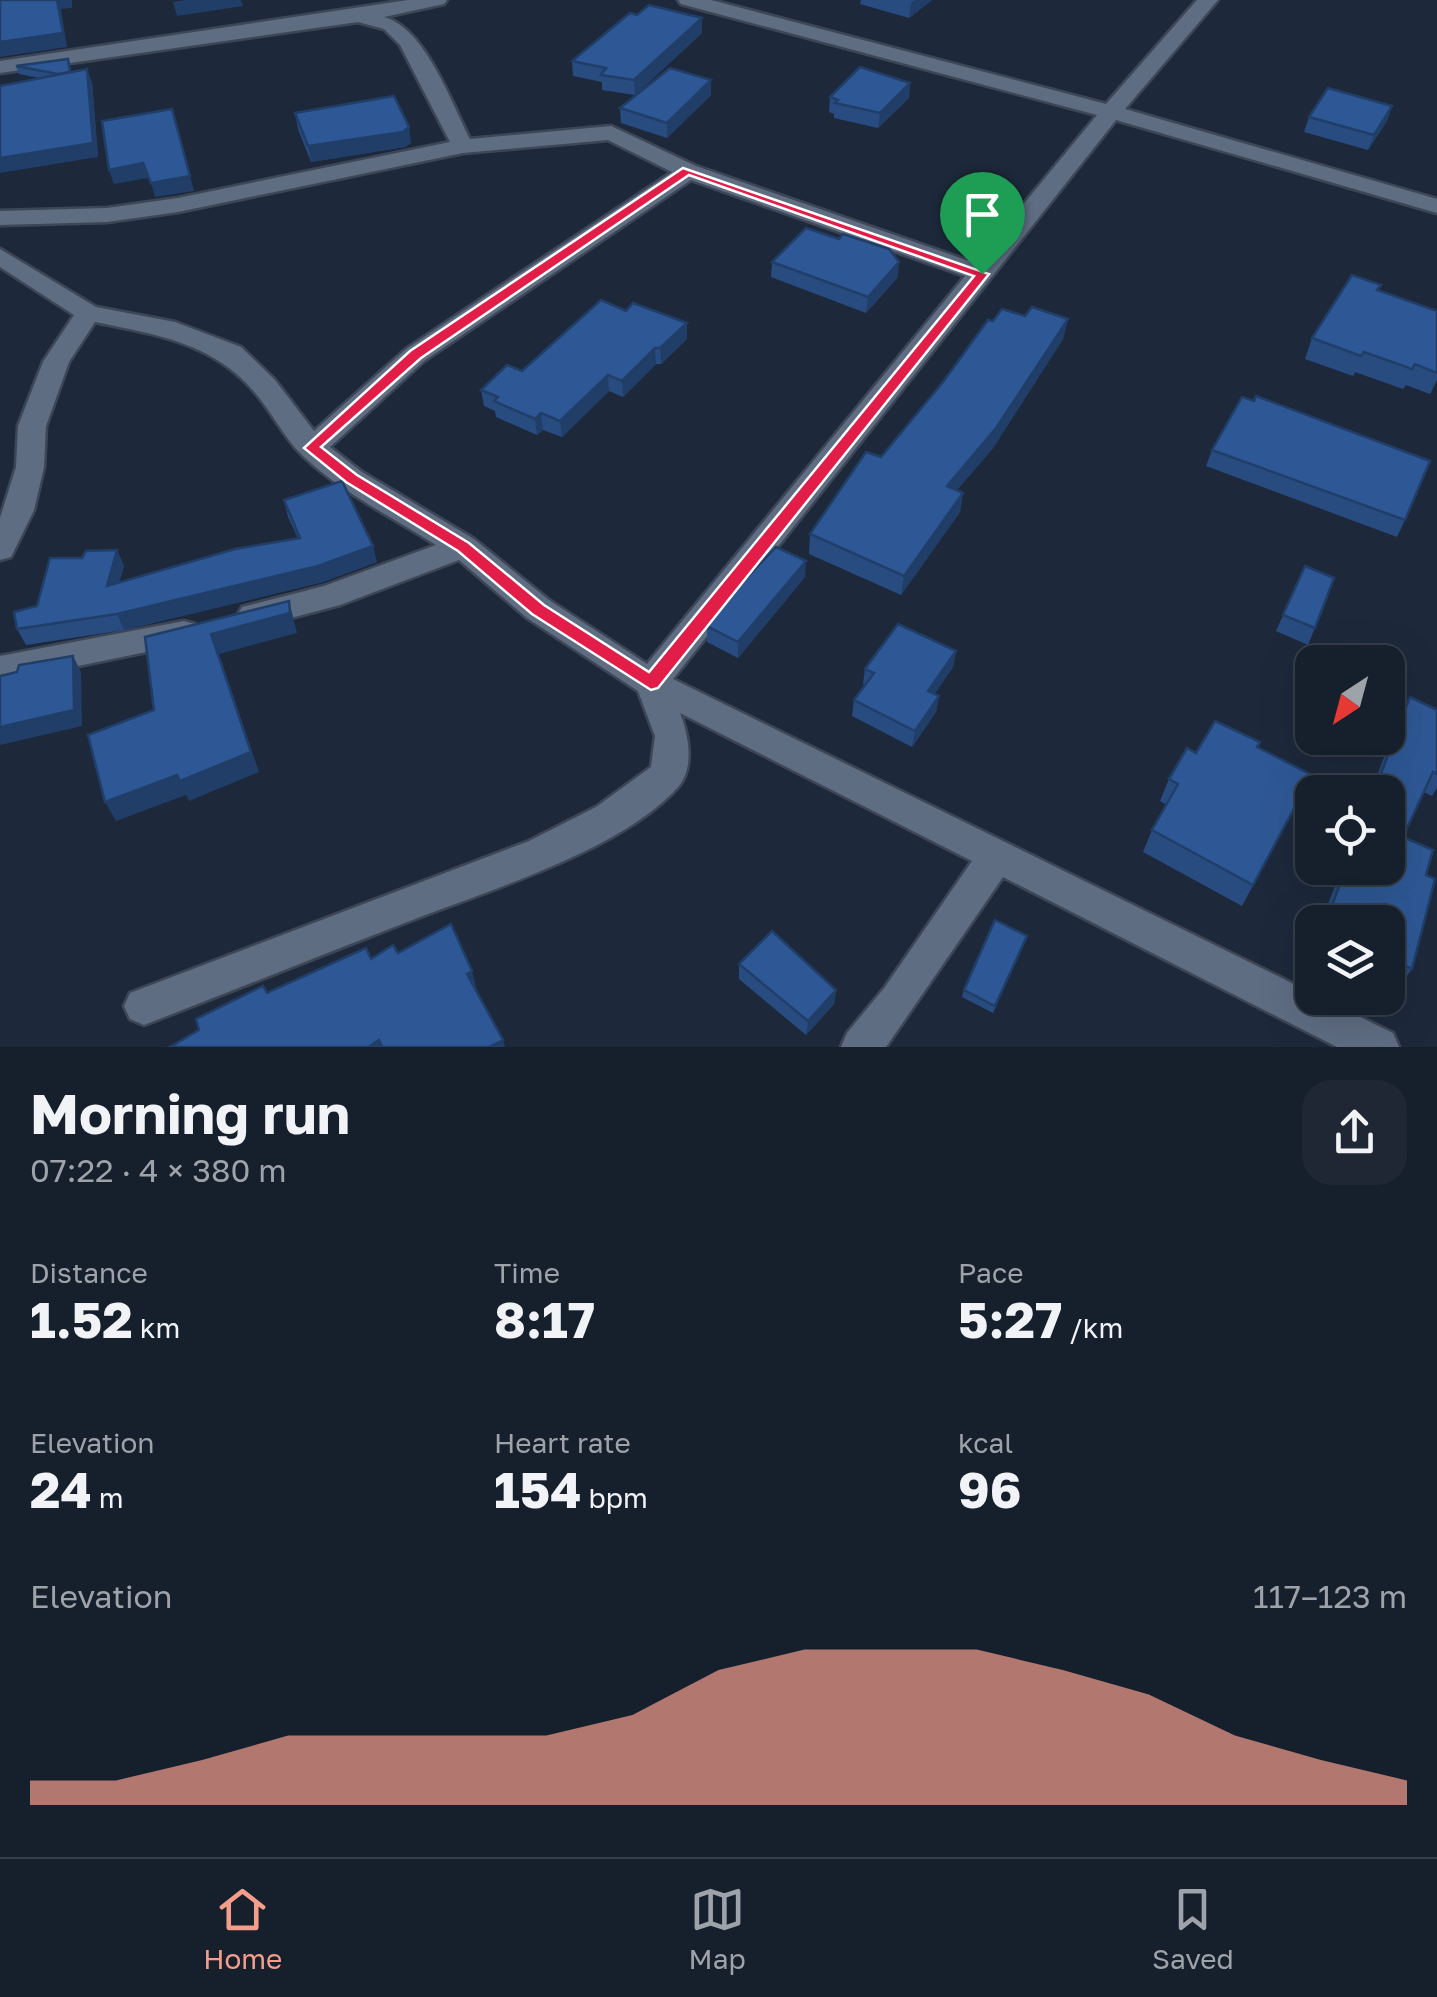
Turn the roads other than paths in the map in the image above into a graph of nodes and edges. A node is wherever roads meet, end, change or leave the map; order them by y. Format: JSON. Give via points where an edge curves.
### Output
{"nodes":[{"id":1,"x":437,"y":0,"type":"edge"},
{"id":2,"x":688,"y":0,"type":"edge"},
{"id":3,"x":1208,"y":0,"type":"edge"},
{"id":4,"x":354,"y":8,"type":"edge"},
{"id":5,"x":0,"y":67,"type":"edge"},
{"id":6,"x":1111,"y":112,"type":"junction"},
{"id":7,"x":463,"y":146,"type":"junction"},
{"id":8,"x":688,"y":170,"type":"junction"},
{"id":9,"x":1437,"y":206,"type":"edge"},
{"id":10,"x":0,"y":218,"type":"edge"},
{"id":11,"x":0,"y":256,"type":"edge"},
{"id":12,"x":982,"y":274,"type":"junction"},
{"id":13,"x":88,"y":313,"type":"junction"},
{"id":14,"x":312,"y":448,"type":"junction"},
{"id":15,"x":464,"y":547,"type":"junction"},
{"id":16,"x":0,"y":549,"type":"edge"},
{"id":17,"x":0,"y":669,"type":"edge"},
{"id":18,"x":651,"y":683,"type":"junction"},
{"id":19,"x":997,"y":855,"type":"junction"},
{"id":20,"x":144,"y":1006,"type":"dead end"},
{"id":21,"x":861,"y":1047,"type":"edge"},
{"id":22,"x":1379,"y":1047,"type":"edge"}],
"edges":[{"from":1,"to":4,"type":"street"},
{"from":2,"to":6,"type":"street"},
{"from":3,"to":6,"type":"street"},
{"from":4,"to":5,"type":"street"},
{"from":4,"to":7,"type":"street","via":[[410,42]]},
{"from":6,"to":9,"type":"street"},
{"from":6,"to":12,"type":"street"},
{"from":7,"to":8,"type":"street","via":[[611,132]]},
{"from":7,"to":10,"type":"street","via":[[178,206]]},
{"from":8,"to":12,"type":"street"},
{"from":8,"to":14,"type":"street","via":[[416,355]]},
{"from":11,"to":13,"type":"street"},
{"from":12,"to":18,"type":"street"},
{"from":13,"to":14,"type":"street","via":[[166,328],[232,353]]},
{"from":13,"to":16,"type":"street","via":[[56,362],[38,410],[18,510]]},
{"from":14,"to":15,"type":"street"},
{"from":15,"to":17,"type":"street","via":[[329,597]]},
{"from":15,"to":18,"type":"street","via":[[538,609]]},
{"from":18,"to":19,"type":"street"},
{"from":18,"to":20,"type":"street","via":[[672,736],[668,774],[642,798],[460,885]]},
{"from":19,"to":21,"type":"street"},
{"from":19,"to":22,"type":"street"}]}
